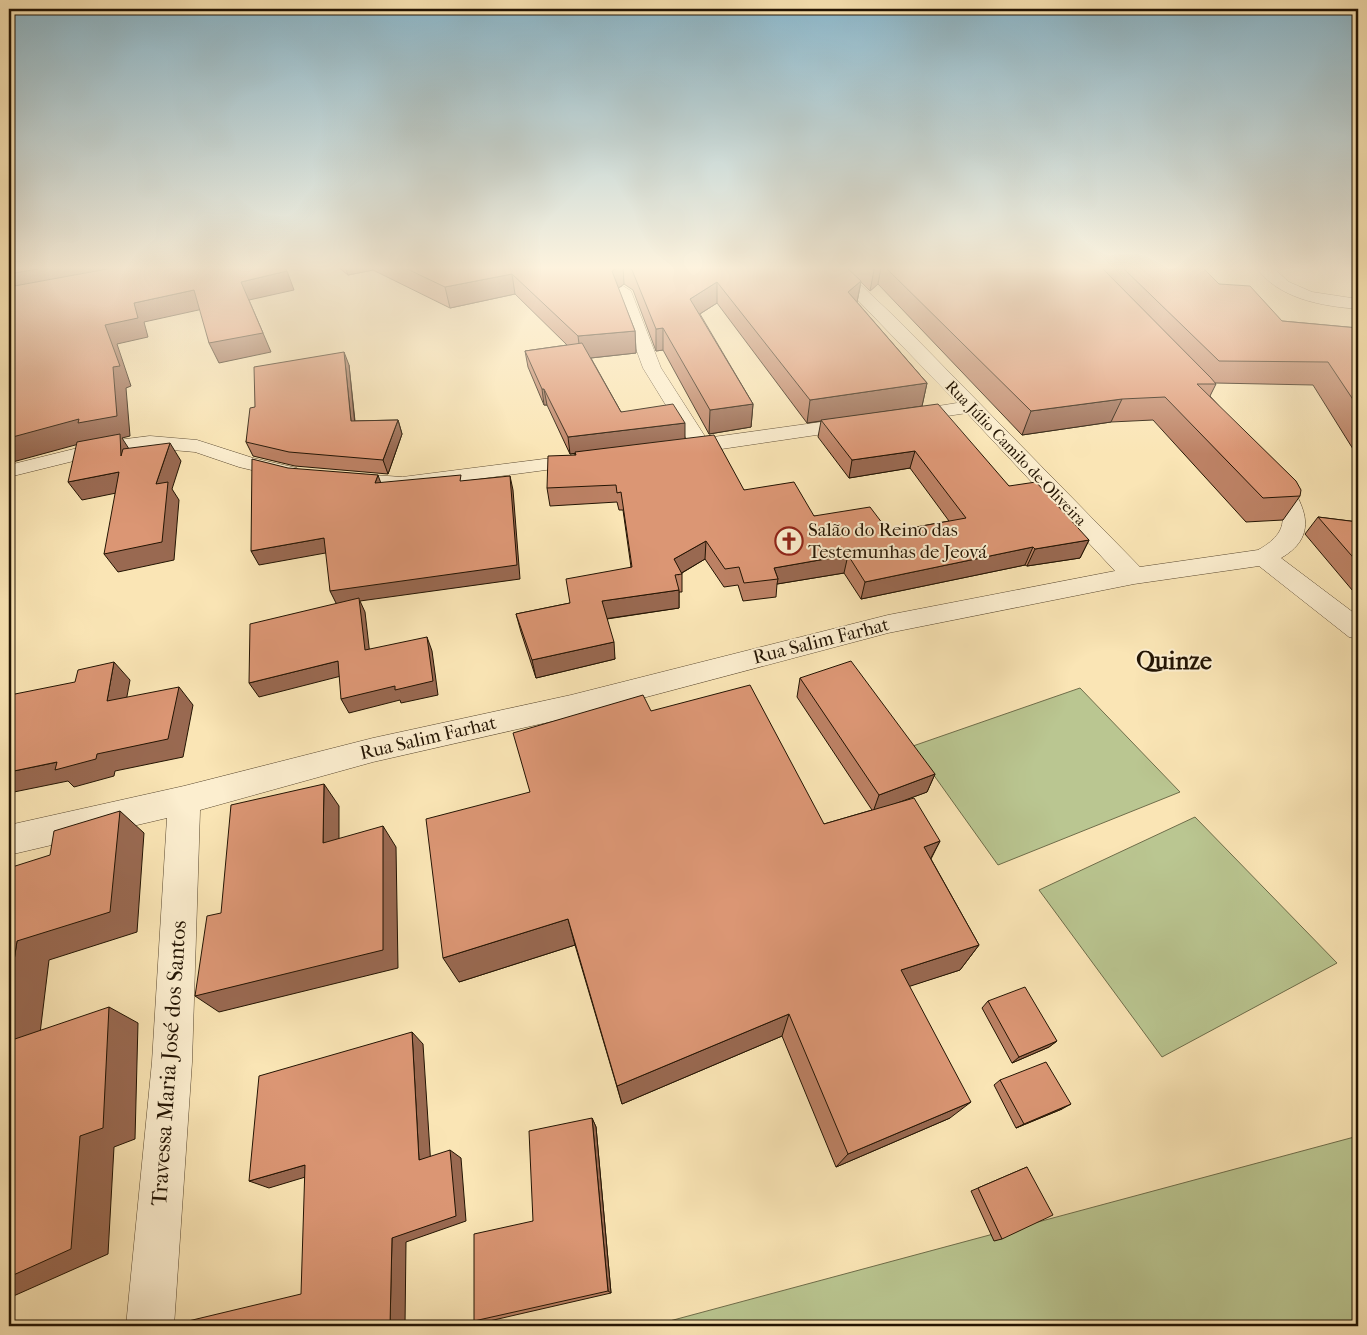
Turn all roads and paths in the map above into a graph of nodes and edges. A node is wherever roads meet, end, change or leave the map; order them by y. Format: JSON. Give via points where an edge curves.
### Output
{"nodes":[{"id":1,"x":637,"y":329,"type":"edge"},
{"id":2,"x":897,"y":329,"type":"edge"},
{"id":3,"x":972,"y":407,"type":"junction"},
{"id":4,"x":701,"y":446,"type":"junction"},
{"id":5,"x":662,"y":451,"type":"edge"},
{"id":6,"x":1255,"y":455,"type":"edge"},
{"id":7,"x":604,"y":458,"type":"edge"},
{"id":8,"x":9,"y":471,"type":"edge"},
{"id":9,"x":1264,"y":557,"type":"junction"},
{"id":10,"x":1134,"y":576,"type":"junction"},
{"id":11,"x":1358,"y":630,"type":"edge"},
{"id":12,"x":184,"y":800,"type":"junction"},
{"id":13,"x":9,"y":840,"type":"edge"},
{"id":14,"x":150,"y":1326,"type":"edge"}],
"edges":[{"from":1,"to":4,"type":"street","via":[[652,368]]},
{"from":2,"to":3,"type":"street","name":"Rua Júlio Camilo de Oliveira"},
{"from":3,"to":4,"type":"street"},
{"from":3,"to":10,"type":"street","name":"Rua Júlio Camilo de Oliveira"},
{"from":4,"to":5,"type":"street"},
{"from":6,"to":9,"type":"street","name":"Rua Salim Farhat","via":[[1283,488],[1296,514],[1295,528],[1285,544]]},
{"from":7,"to":8,"type":"street","via":[[402,483],[295,474],[240,461],[197,446],[138,443]]},
{"from":9,"to":10,"type":"street","name":"Rua Salim Farhat"},
{"from":9,"to":11,"type":"street"},
{"from":10,"to":12,"type":"street","name":"Rua Salim Farhat","via":[[888,624],[571,706],[373,750]]},
{"from":12,"to":13,"type":"street","name":"Rua Salim Farhat"},
{"from":12,"to":14,"type":"street","name":"Travessa Maria José dos Santos","via":[[172,1062]]}]}
